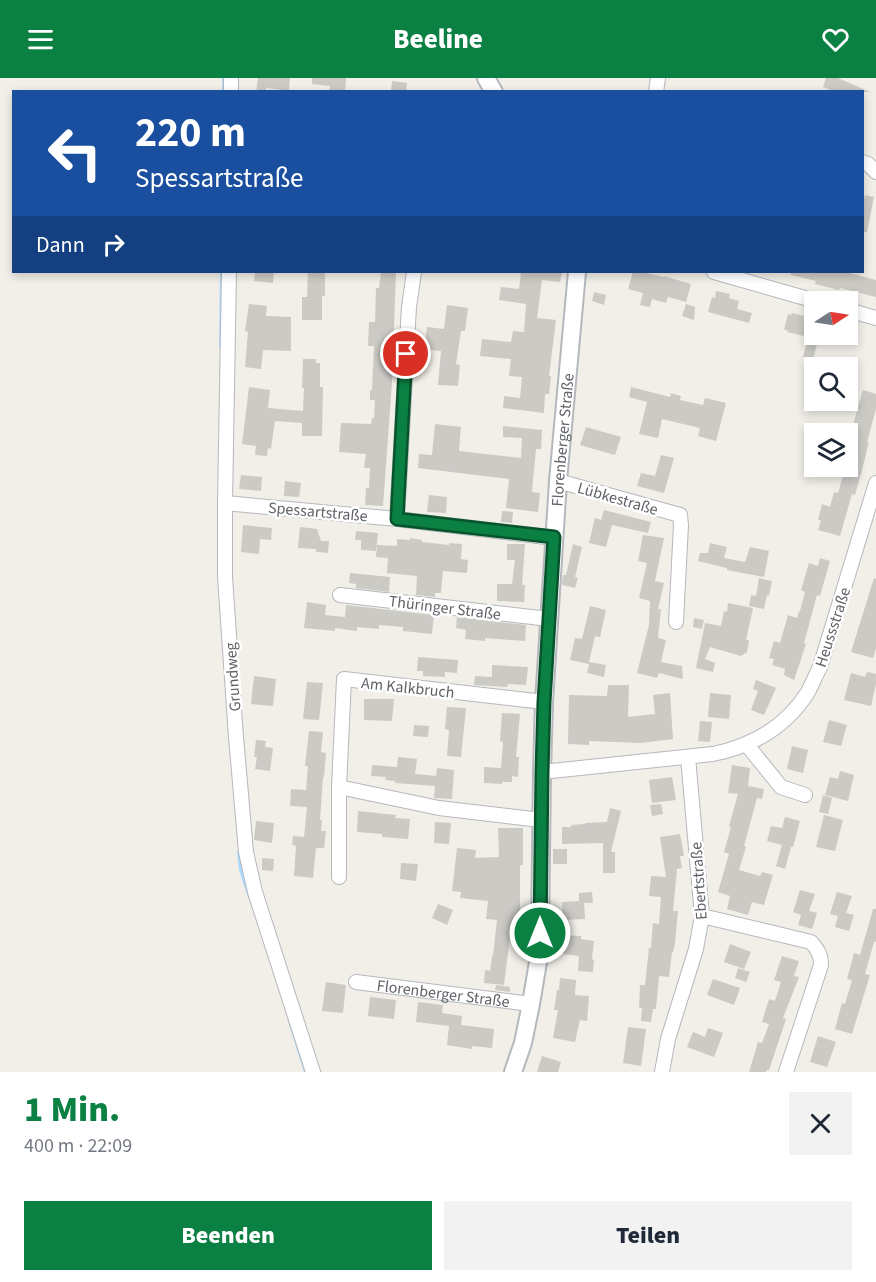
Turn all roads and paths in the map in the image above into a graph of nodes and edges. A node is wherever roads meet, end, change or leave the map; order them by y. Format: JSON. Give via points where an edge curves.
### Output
{"nodes":[{"id":1,"x":864,"y":163,"type":"edge"},
{"id":2,"x":876,"y":172,"type":"edge"},
{"id":3,"x":229,"y":273,"type":"edge"},
{"id":4,"x":414,"y":273,"type":"edge"},
{"id":5,"x":577,"y":273,"type":"edge"},
{"id":6,"x":718,"y":273,"type":"edge"},
{"id":7,"x":804,"y":298,"type":"edge"},
{"id":8,"x":858,"y":313,"type":"edge"},
{"id":9,"x":876,"y":318,"type":"edge"},
{"id":10,"x":558,"y":481,"type":"junction"},
{"id":11,"x":876,"y":483,"type":"edge"},
{"id":12,"x":225,"y":502,"type":"junction"},
{"id":13,"x":397,"y":519,"type":"junction"},
{"id":14,"x":554,"y":537,"type":"junction"},
{"id":15,"x":340,"y":595,"type":"dead end"},
{"id":16,"x":549,"y":619,"type":"junction"},
{"id":17,"x":676,"y":622,"type":"dead end"},
{"id":18,"x":544,"y":702,"type":"junction"},
{"id":19,"x":747,"y":745,"type":"junction"},
{"id":20,"x":688,"y":757,"type":"junction"},
{"id":21,"x":542,"y":772,"type":"junction"},
{"id":22,"x":339,"y":787,"type":"junction"},
{"id":23,"x":805,"y":795,"type":"dead end"},
{"id":24,"x":541,"y":820,"type":"junction"},
{"id":25,"x":339,"y":878,"type":"dead end"},
{"id":26,"x":702,"y":916,"type":"junction"},
{"id":27,"x":356,"y":982,"type":"dead end"},
{"id":28,"x":531,"y":1004,"type":"junction"},
{"id":29,"x":313,"y":1072,"type":"edge"},
{"id":30,"x":513,"y":1072,"type":"edge"},
{"id":31,"x":662,"y":1072,"type":"edge"},
{"id":32,"x":786,"y":1072,"type":"edge"}],
"edges":[{"from":1,"to":2,"type":"street"},
{"from":3,"to":12,"type":"street","name":"Grundweg"},
{"from":4,"to":13,"type":"street"},
{"from":5,"to":10,"type":"street","name":"Florenberger Straße"},
{"from":6,"to":7,"type":"street"},
{"from":8,"to":9,"type":"street"},
{"from":10,"to":14,"type":"street","name":"Florenberger Straße"},
{"from":10,"to":17,"type":"street","name":"Lübkestraße","via":[[680,515]]},
{"from":11,"to":19,"type":"street","name":"Heussstraße","via":[[820,667],[796,709]]},
{"from":12,"to":13,"type":"street","name":"Spessartstraße"},
{"from":12,"to":29,"type":"street","name":"Grundweg","via":[[225,578],[246,852],[255,892]]},
{"from":13,"to":14,"type":"street","name":"Spessartstraße"},
{"from":14,"to":16,"type":"street","name":"Florenberger Straße"},
{"from":15,"to":16,"type":"street","name":"Thüringer Straße"},
{"from":16,"to":18,"type":"street","name":"Florenberger Straße"},
{"from":18,"to":21,"type":"street","name":"Florenberger Straße"},
{"from":18,"to":22,"type":"street","name":"Am Kalkbruch","via":[[344,680]]},
{"from":19,"to":20,"type":"street","name":"Heussstraße"},
{"from":19,"to":23,"type":"street","via":[[780,788]]},
{"from":20,"to":21,"type":"street","name":"Heussstraße"},
{"from":20,"to":26,"type":"street","name":"Ebertstraße"},
{"from":21,"to":24,"type":"street","name":"Florenberger Straße"},
{"from":22,"to":24,"type":"street","via":[[439,808]]},
{"from":22,"to":25,"type":"street","name":"Am Kalkbruch"},
{"from":24,"to":28,"type":"street","name":"Florenberger Straße","via":[[540,933]]},
{"from":26,"to":31,"type":"street","name":"Ebertstraße"},
{"from":26,"to":32,"type":"street","via":[[811,942],[818,950],[821,965]]},
{"from":27,"to":28,"type":"street","name":"Florenberger Straße"},
{"from":28,"to":30,"type":"street","name":"Florenberger Straße"}]}
